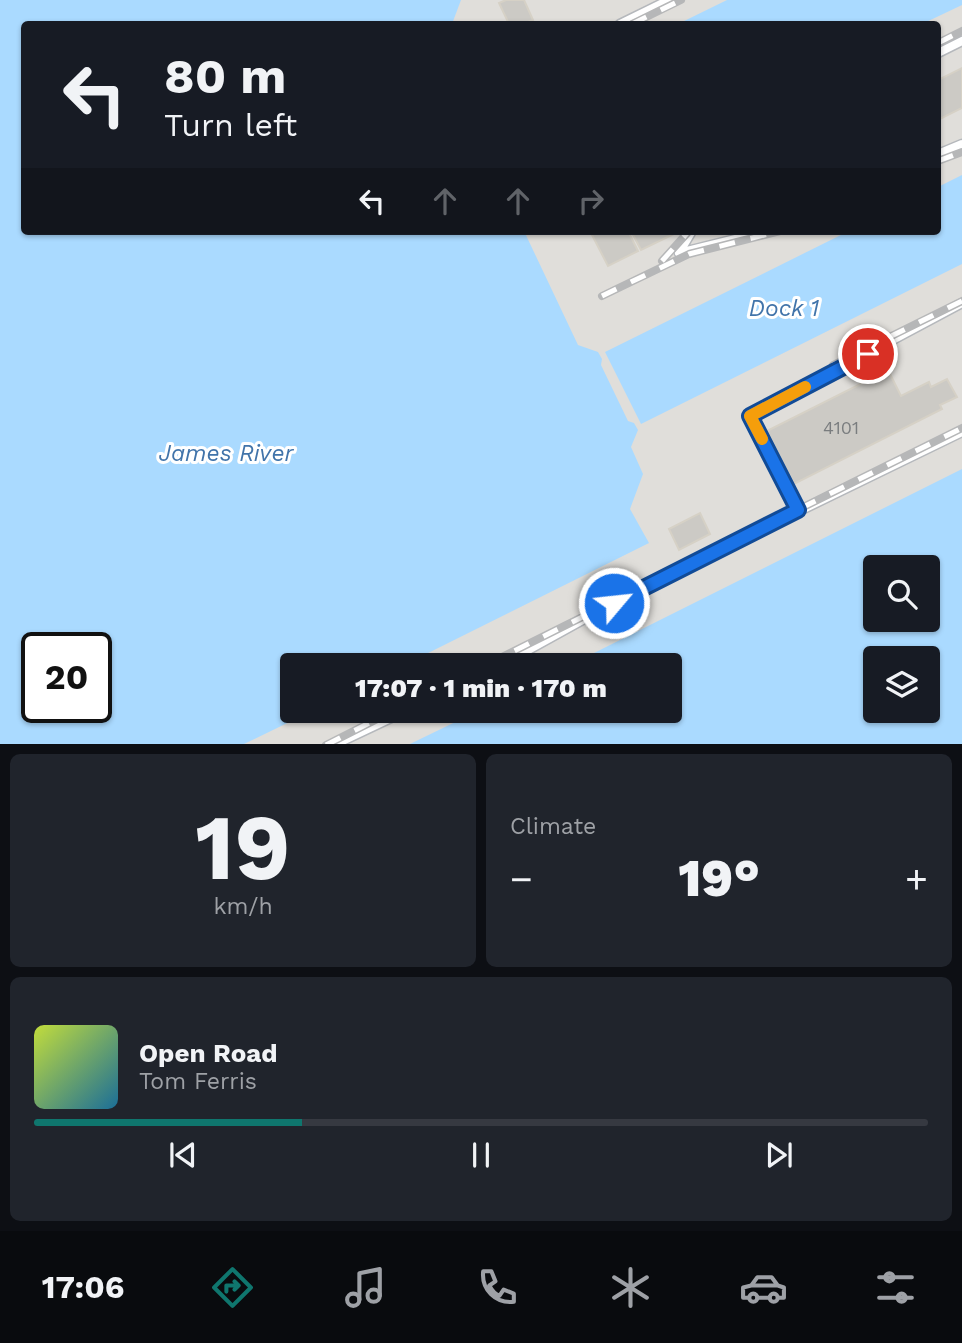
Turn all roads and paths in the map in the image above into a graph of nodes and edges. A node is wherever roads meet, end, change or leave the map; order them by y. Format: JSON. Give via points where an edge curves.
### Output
{"nodes":[{"id":1,"x":668,"y":0,"type":"edge"},
{"id":2,"x":626,"y":21,"type":"edge"},
{"id":3,"x":962,"y":40,"type":"edge"},
{"id":4,"x":941,"y":51,"type":"edge"},
{"id":5,"x":962,"y":144,"type":"edge"},
{"id":6,"x":941,"y":152,"type":"edge"},
{"id":7,"x":690,"y":235,"type":"edge"},
{"id":8,"x":752,"y":235,"type":"edge"},
{"id":9,"x":962,"y":303,"type":"edge"},
{"id":10,"x":962,"y":432,"type":"edge"},
{"id":11,"x":798,"y":510,"type":"junction"},
{"id":12,"x":522,"y":653,"type":"edge"},
{"id":13,"x":380,"y":723,"type":"edge"},
{"id":14,"x":334,"y":744,"type":"edge"}],
"edges":[{"from":1,"to":2,"type":"lane"},
{"from":3,"to":4,"type":"lane"},
{"from":5,"to":6,"type":"lane"},
{"from":7,"to":8,"type":"lane","via":[[679,253]]},
{"from":9,"to":11,"type":"lane","via":[[750,416]]},
{"from":10,"to":11,"type":"lane"},
{"from":11,"to":12,"type":"lane"},
{"from":13,"to":14,"type":"lane"}]}
